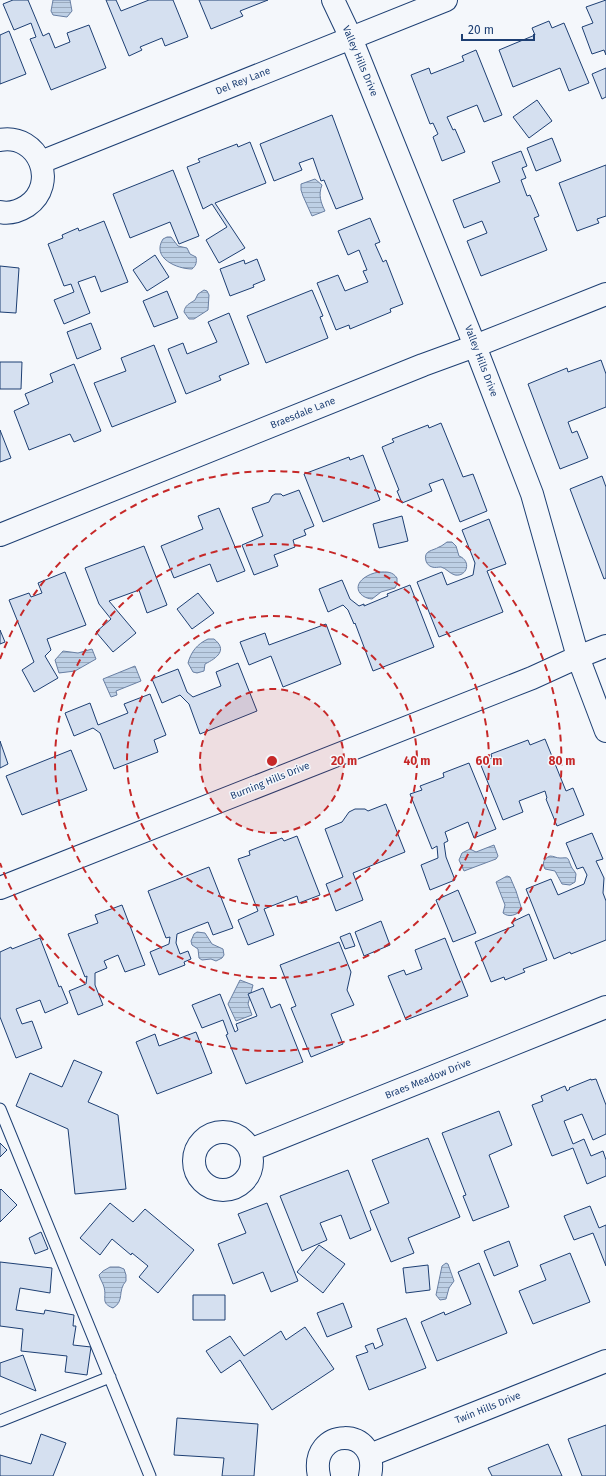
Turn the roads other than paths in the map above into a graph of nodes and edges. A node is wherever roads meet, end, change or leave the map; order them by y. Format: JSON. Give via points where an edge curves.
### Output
{"nodes":[{"id":1,"x":333,"y":0,"type":"edge"},
{"id":2,"x":446,"y":0,"type":"edge"},
{"id":3,"x":351,"y":38,"type":"junction"},
{"id":4,"x":0,"y":140,"type":"edge"},
{"id":5,"x":41,"y":162,"type":"junction"},
{"id":6,"x":0,"y":212,"type":"edge"},
{"id":7,"x":606,"y":294,"type":"edge"},
{"id":8,"x":475,"y":346,"type":"junction"},
{"id":9,"x":0,"y":535,"type":"edge"},
{"id":10,"x":606,"y":646,"type":"edge"},
{"id":11,"x":578,"y":657,"type":"junction"},
{"id":12,"x":606,"y":730,"type":"edge"},
{"id":13,"x":0,"y":888,"type":"edge"},
{"id":14,"x":606,"y":1007,"type":"edge"},
{"id":15,"x":0,"y":1109,"type":"edge"},
{"id":16,"x":250,"y":1150,"type":"dead end"},
{"id":17,"x":606,"y":1361,"type":"edge"},
{"id":18,"x":110,"y":1377,"type":"junction"},
{"id":19,"x":0,"y":1421,"type":"edge"},
{"id":20,"x":370,"y":1466,"type":"edge"},
{"id":21,"x":150,"y":1476,"type":"edge"},
{"id":22,"x":319,"y":1476,"type":"edge"}],
"edges":[{"from":1,"to":3,"type":"street","name":"Valley Hills Drive"},
{"from":2,"to":3,"type":"street","name":"Del Rey Lane"},
{"from":3,"to":5,"type":"street","name":"Del Rey Lane"},
{"from":3,"to":8,"type":"street","name":"Valley Hills Drive"},
{"from":4,"to":5,"type":"street","via":[[21,142],[33,150]]},
{"from":5,"to":6,"type":"street","via":[[43,176],[40,191],[32,203],[20,211]]},
{"from":7,"to":8,"type":"street","name":"Braesdale Lane"},
{"from":8,"to":9,"type":"street","name":"Braesdale Lane"},
{"from":8,"to":11,"type":"street","name":"Valley Hills Drive","via":[[532,494]]},
{"from":10,"to":11,"type":"street","name":"Burning Hills Drive"},
{"from":11,"to":12,"type":"street","name":"Valley Hills Drive"},
{"from":11,"to":13,"type":"street","name":"Burning Hills Drive","via":[[532,678]]},
{"from":14,"to":16,"type":"street","name":"Braes Meadow Drive"},
{"from":15,"to":18,"type":"lane"},
{"from":17,"to":20,"type":"street","name":"Twin Hills Drive"},
{"from":18,"to":19,"type":"lane"},
{"from":18,"to":21,"type":"lane"},
{"from":20,"to":22,"type":"street","name":"Twin Hills Drive","via":[[364,1446],[356,1440],[334,1440],[319,1454]]}]}
